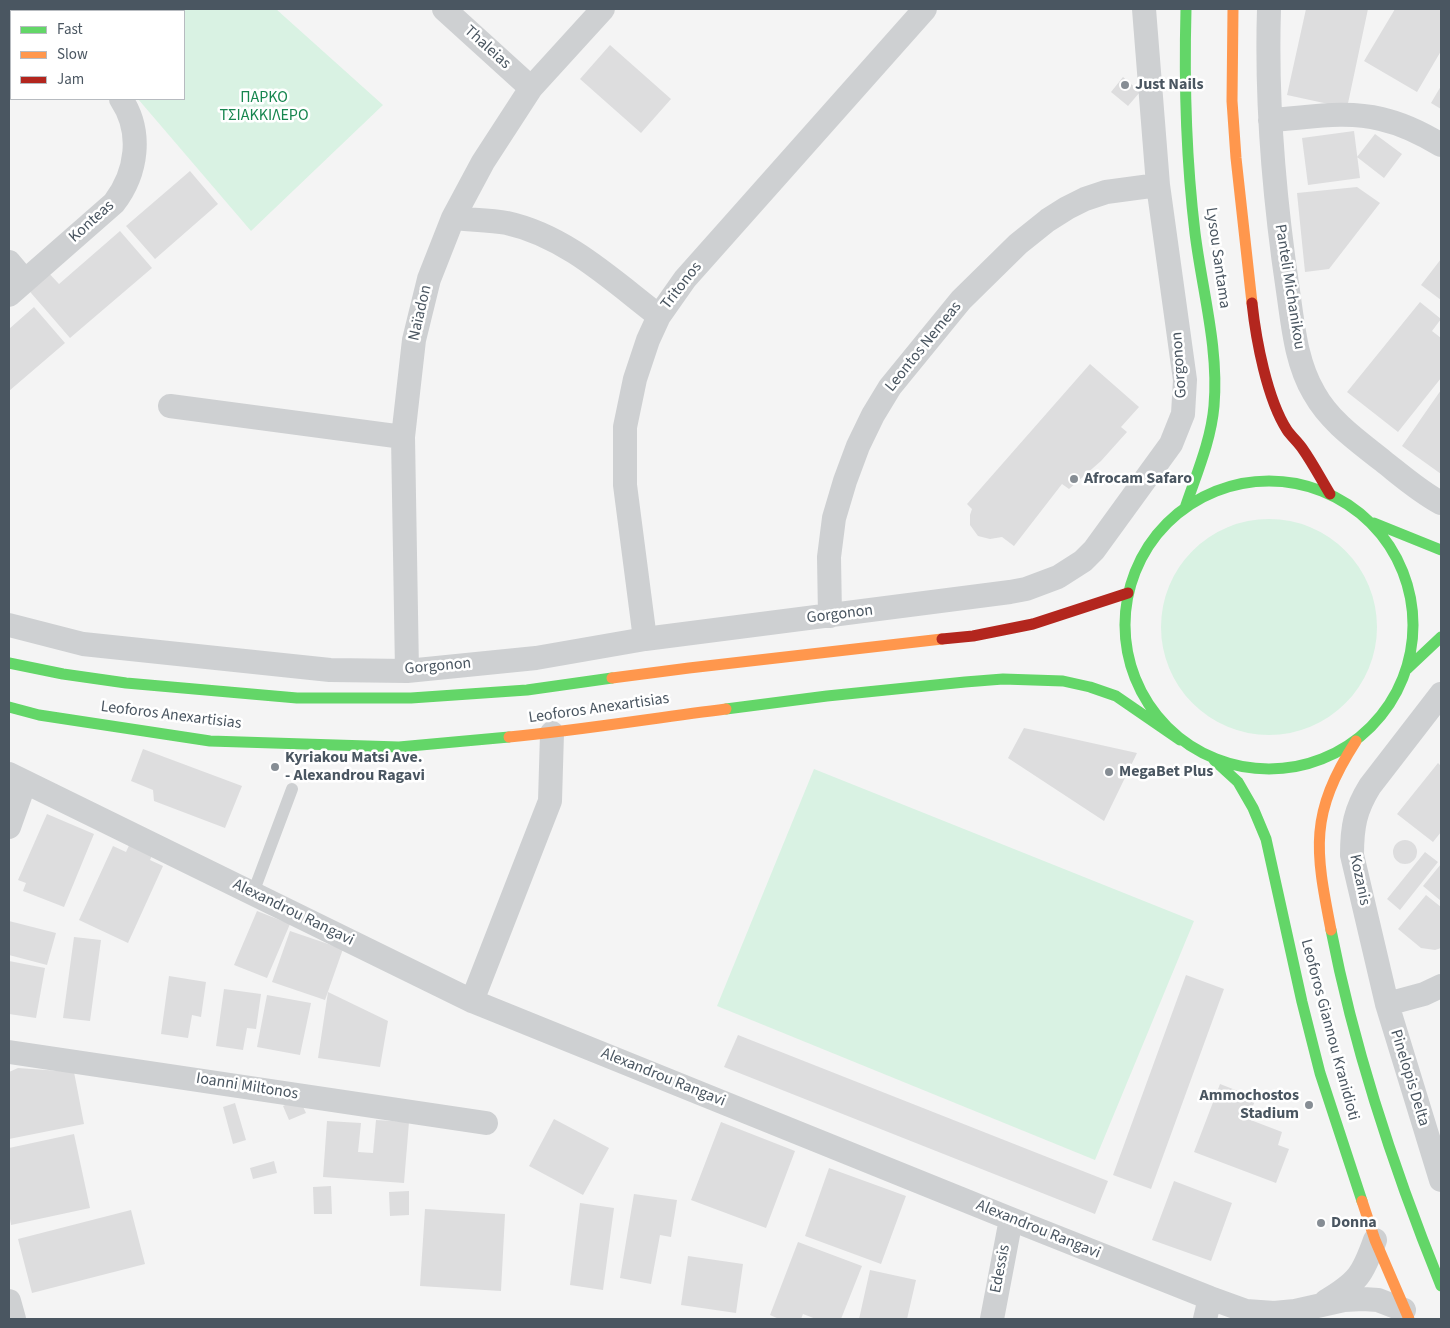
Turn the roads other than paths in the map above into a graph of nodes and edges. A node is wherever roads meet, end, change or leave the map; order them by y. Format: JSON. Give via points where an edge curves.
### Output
{"nodes":[{"id":1,"x":444,"y":9,"type":"edge"},
{"id":2,"x":603,"y":9,"type":"edge"},
{"id":3,"x":925,"y":9,"type":"edge"},
{"id":4,"x":1144,"y":9,"type":"edge"},
{"id":5,"x":1186,"y":9,"type":"edge"},
{"id":6,"x":1233,"y":9,"type":"edge"},
{"id":7,"x":1269,"y":9,"type":"edge"},
{"id":8,"x":531,"y":88,"type":"junction"},
{"id":9,"x":122,"y":100,"type":"edge"},
{"id":10,"x":1270,"y":120,"type":"junction"},
{"id":11,"x":1441,"y":145,"type":"edge"},
{"id":12,"x":1158,"y":185,"type":"junction"},
{"id":13,"x":453,"y":218,"type":"junction"},
{"id":14,"x":9,"y":262,"type":"edge"},
{"id":15,"x":17,"y":288,"type":"edge"},
{"id":16,"x":659,"y":316,"type":"junction"},
{"id":17,"x":170,"y":406,"type":"dead end"},
{"id":18,"x":403,"y":437,"type":"junction"},
{"id":19,"x":1330,"y":494,"type":"junction"},
{"id":20,"x":1441,"y":503,"type":"edge"},
{"id":21,"x":1185,"y":508,"type":"junction"},
{"id":22,"x":1370,"y":521,"type":"junction"},
{"id":23,"x":1441,"y":550,"type":"edge"},
{"id":24,"x":1128,"y":593,"type":"junction"},
{"id":25,"x":830,"y":616,"type":"junction"},
{"id":26,"x":9,"y":625,"type":"edge"},
{"id":27,"x":1441,"y":637,"type":"edge"},
{"id":28,"x":645,"y":639,"type":"junction"},
{"id":29,"x":9,"y":663,"type":"edge"},
{"id":30,"x":1407,"y":669,"type":"junction"},
{"id":31,"x":408,"y":671,"type":"junction"},
{"id":32,"x":1441,"y":694,"type":"edge"},
{"id":33,"x":9,"y":707,"type":"edge"},
{"id":34,"x":552,"y":733,"type":"junction"},
{"id":35,"x":1180,"y":740,"type":"junction"},
{"id":36,"x":1357,"y":740,"type":"junction"},
{"id":37,"x":1211,"y":757,"type":"junction"},
{"id":38,"x":17,"y":778,"type":"edge"},
{"id":39,"x":292,"y":789,"type":"dead end"},
{"id":40,"x":9,"y":827,"type":"edge"},
{"id":41,"x":253,"y":893,"type":"junction"},
{"id":42,"x":1441,"y":986,"type":"edge"},
{"id":43,"x":472,"y":1001,"type":"junction"},
{"id":44,"x":1387,"y":1004,"type":"junction"},
{"id":45,"x":9,"y":1052,"type":"edge"},
{"id":46,"x":486,"y":1123,"type":"dead end"},
{"id":47,"x":1441,"y":1180,"type":"edge"},
{"id":48,"x":1011,"y":1219,"type":"junction"},
{"id":49,"x":1419,"y":1232,"type":"junction"},
{"id":50,"x":1375,"y":1240,"type":"junction"},
{"id":51,"x":1441,"y":1249,"type":"edge"},
{"id":52,"x":1441,"y":1286,"type":"edge"},
{"id":53,"x":9,"y":1301,"type":"edge"},
{"id":54,"x":1321,"y":1305,"type":"junction"},
{"id":55,"x":1207,"y":1308,"type":"edge"},
{"id":56,"x":1407,"y":1315,"type":"edge"},
{"id":57,"x":14,"y":1319,"type":"edge"},
{"id":58,"x":992,"y":1319,"type":"edge"}],
"edges":[{"from":1,"to":8,"type":"street","name":"Thaleias"},
{"from":2,"to":8,"type":"street","name":"Naïadon"},
{"from":3,"to":16,"type":"street","name":"Tritonos","via":[[685,279]]},
{"from":4,"to":12,"type":"street","name":"Gorgonon"},
{"from":5,"to":21,"type":"main road","name":"Lysou Santama","via":[[1184,53],[1190,165],[1199,262],[1215,374],[1210,431]]},
{"from":6,"to":19,"type":"main road","name":"Lysou Santama","via":[[1235,149],[1254,324],[1277,411]]},
{"from":7,"to":10,"type":"street","name":"Panteli Michanikou"},
{"from":8,"to":13,"type":"street","name":"Naïadon","via":[[483,162]]},
{"from":9,"to":15,"type":"street","name":"Konteas","via":[[134,135],[132,171],[125,189],[114,204]]},
{"from":10,"to":11,"type":"street","via":[[1364,116],[1400,125]]},
{"from":10,"to":20,"type":"street","name":"Panteli Michanikou","via":[[1275,196],[1295,333],[1312,391],[1321,406],[1347,432],[1420,491]]},
{"from":12,"to":25,"type":"street","name":"Leontos Nemeas","via":[[1106,192],[1066,208],[1048,220],[973,288],[895,380],[858,446],[834,518],[829,557]]},
{"from":12,"to":25,"type":"street","name":"Gorgonon","via":[[1182,352],[1183,414],[1171,444],[1094,550],[1071,570],[1026,589]]},
{"from":13,"to":16,"type":"street","via":[[506,223],[556,240]]},
{"from":13,"to":18,"type":"street","name":"Naïadon","via":[[429,279],[414,340]]},
{"from":14,"to":15,"type":"street"},
{"from":16,"to":28,"type":"street","name":"Tritonos","via":[[635,379],[624,427],[625,485]]},
{"from":17,"to":18,"type":"street"},
{"from":18,"to":31,"type":"street","name":"Naïadon"},
{"from":19,"to":21,"type":"main road","via":[[1293,482],[1256,482],[1219,490]]},
{"from":19,"to":22,"type":"main road"},
{"from":21,"to":24,"type":"main road","via":[[1154,538],[1140,560]]},
{"from":22,"to":23,"type":"main road"},
{"from":22,"to":30,"type":"main road","via":[[1395,553],[1410,590],[1414,630]]},
{"from":24,"to":29,"type":"main road","name":"Leoforos Anexartisias","via":[[1033,624],[973,636],[517,691],[411,698],[297,698],[126,684]]},
{"from":24,"to":35,"type":"main road","via":[[1125,635],[1134,676],[1154,713]]},
{"from":25,"to":28,"type":"street","name":"Gorgonon"},
{"from":26,"to":31,"type":"street","name":"Gorgonon","via":[[82,644],[330,670]]},
{"from":27,"to":30,"type":"main road"},
{"from":28,"to":31,"type":"street","name":"Gorgonon","via":[[536,658]]},
{"from":30,"to":36,"type":"main road","via":[[1387,708]]},
{"from":32,"to":44,"type":"street","name":"Kozanis","via":[[1370,786],[1354,817],[1352,855]]},
{"from":33,"to":34,"type":"main road","name":"Leoforos Anexartisias","via":[[39,715],[210,741],[399,747]]},
{"from":34,"to":35,"type":"main road","name":"Leoforos Anexartisias","via":[[827,696],[1034,679],[1063,681],[1116,696]]},
{"from":34,"to":43,"type":"street","via":[[550,800]]},
{"from":35,"to":37,"type":"main road"},
{"from":36,"to":37,"type":"main road","via":[[1323,758],[1286,768],[1248,768]]},
{"from":36,"to":49,"type":"main road","name":"Leoforos Giannou Kranidioti","via":[[1339,766],[1322,810],[1319,834],[1323,888],[1339,974],[1359,1052]]},
{"from":37,"to":50,"type":"main road","name":"Leoforos Giannou Kranidioti","via":[[1238,782],[1266,839],[1320,1073]]},
{"from":38,"to":40,"type":"street"},
{"from":38,"to":41,"type":"street","name":"Alexandrou Rangavi"},
{"from":39,"to":41,"type":"lane"},
{"from":41,"to":43,"type":"street","name":"Alexandrou Rangavi"},
{"from":42,"to":44,"type":"street"},
{"from":43,"to":48,"type":"street","name":"Alexandrou Rangavi"},
{"from":44,"to":47,"type":"street","name":"Pinelopis Delta"},
{"from":45,"to":46,"type":"street","name":"Ioanni Miltonos"},
{"from":48,"to":55,"type":"street","name":"Alexandrou Rangavi"},
{"from":48,"to":58,"type":"street","name":"Edessis"},
{"from":49,"to":51,"type":"street"},
{"from":49,"to":52,"type":"main road","name":"Leoforos Giannou Kranidioti"},
{"from":50,"to":54,"type":"street","name":"Alexandrou Rangavi","via":[[1358,1278]]},
{"from":50,"to":56,"type":"main road","name":"Leoforos Giannou Kranidioti"},
{"from":53,"to":57,"type":"street"},
{"from":54,"to":55,"type":"street","name":"Alexandrou Rangavi","via":[[1274,1313]]},
{"from":54,"to":56,"type":"street","name":"Alexandrou Rangavi","via":[[1378,1300]]}]}
